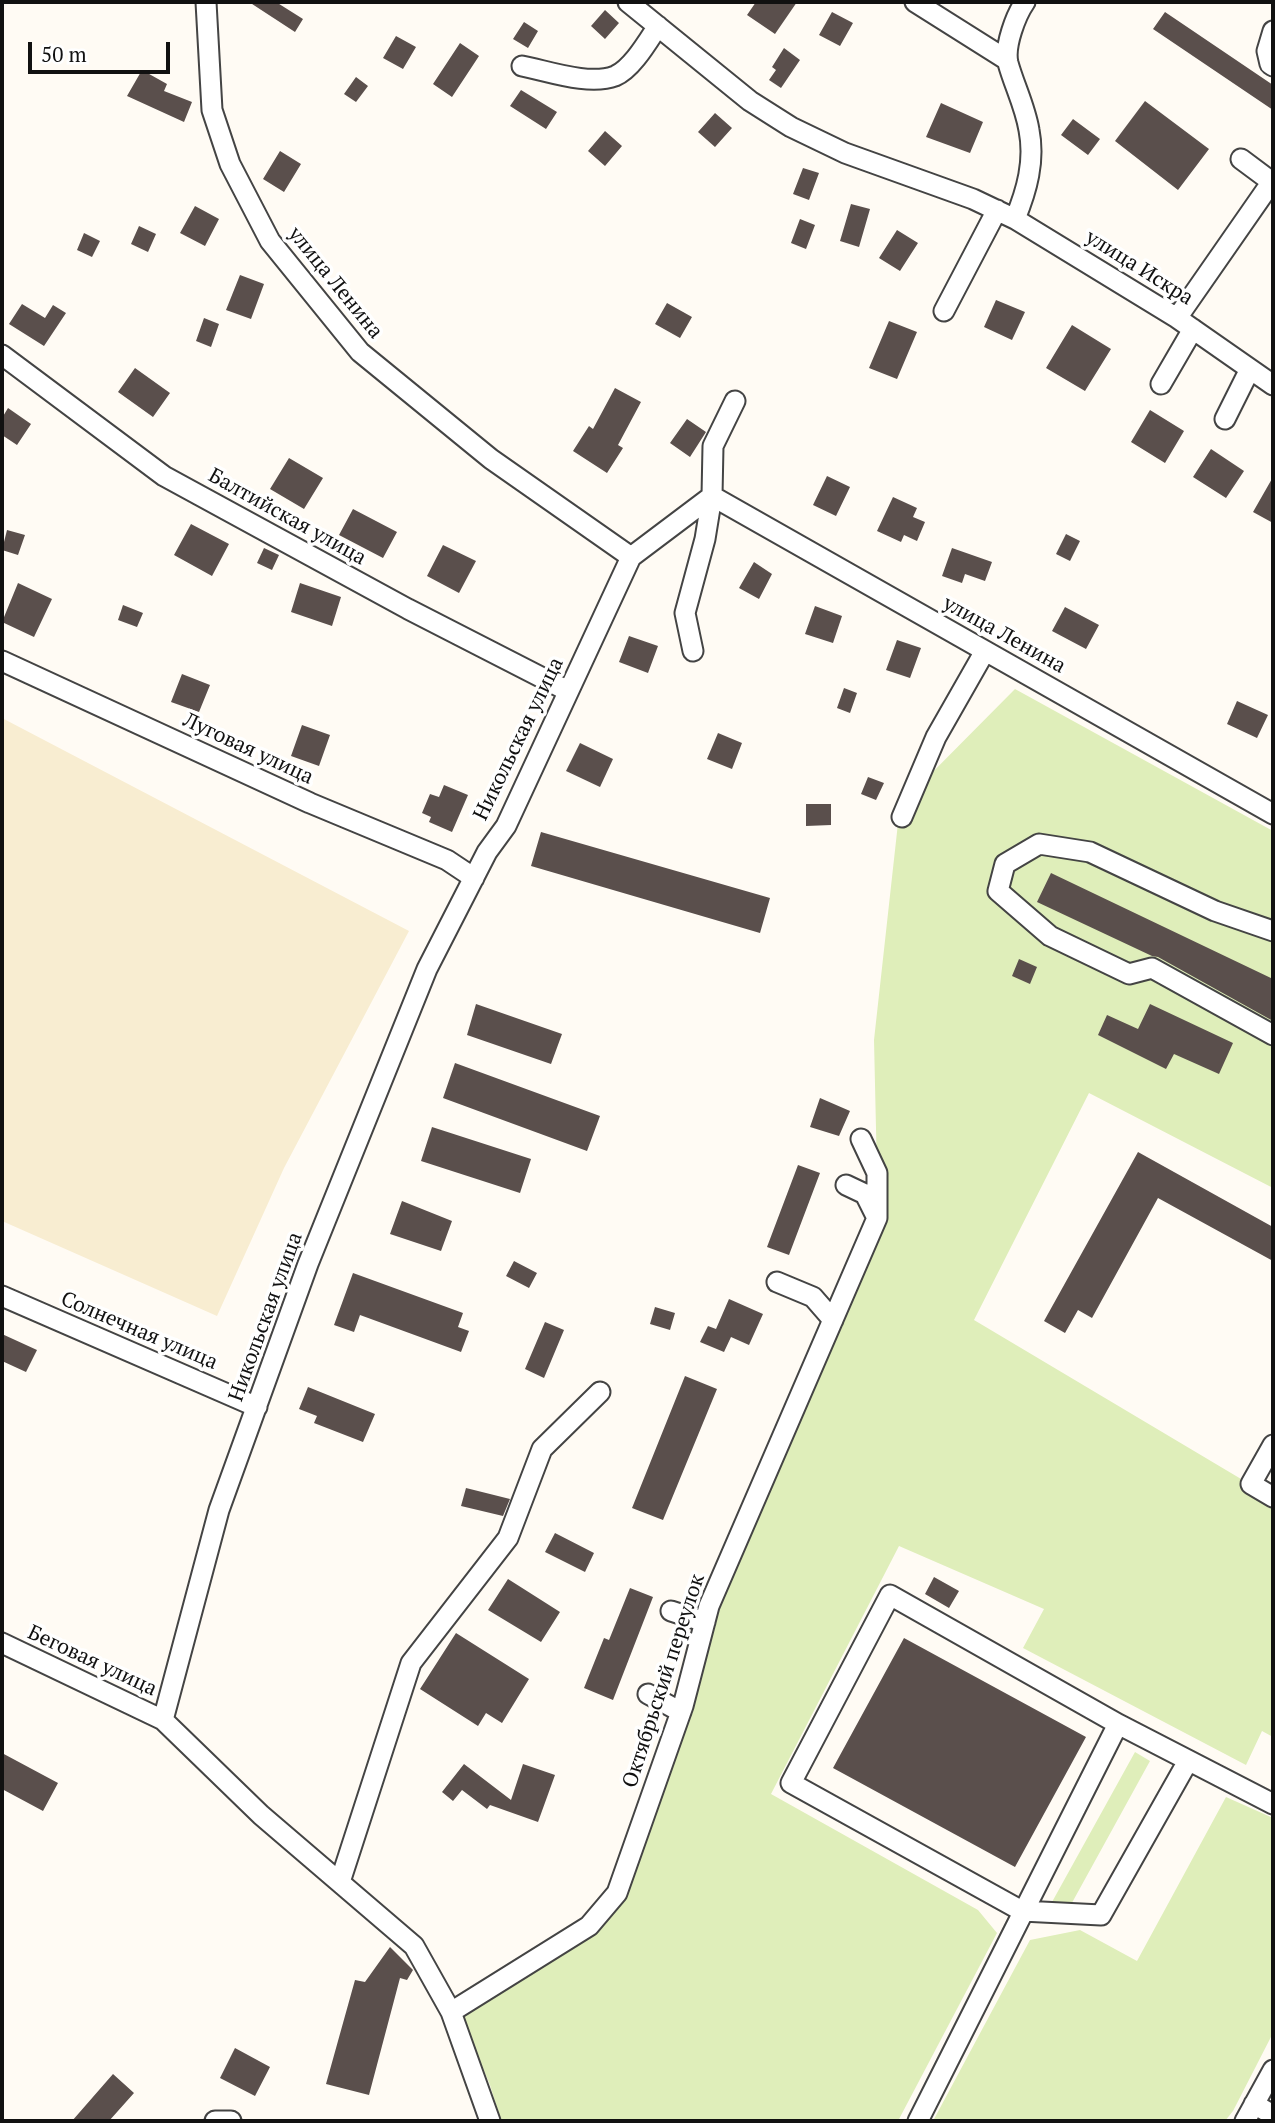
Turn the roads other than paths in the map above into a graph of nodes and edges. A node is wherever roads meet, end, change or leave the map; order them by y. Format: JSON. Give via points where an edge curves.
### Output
{"nodes":[{"id":1,"x":206,"y":2,"type":"edge"},
{"id":2,"x":628,"y":2,"type":"edge"},
{"id":3,"x":915,"y":2,"type":"edge"},
{"id":4,"x":1025,"y":2,"type":"edge"},
{"id":5,"x":658,"y":26,"type":"junction"},
{"id":6,"x":1273,"y":31,"type":"edge"},
{"id":7,"x":1007,"y":60,"type":"junction"},
{"id":8,"x":522,"y":66,"type":"dead end"},
{"id":9,"x":1273,"y":66,"type":"edge"},
{"id":10,"x":1241,"y":159,"type":"dead end"},
{"id":11,"x":1273,"y":181,"type":"edge"},
{"id":12,"x":997,"y":210,"type":"junction"},
{"id":13,"x":1015,"y":219,"type":"junction"},
{"id":14,"x":944,"y":311,"type":"dead end"},
{"id":15,"x":1185,"y":323,"type":"junction"},
{"id":16,"x":2,"y":355,"type":"edge"},
{"id":17,"x":1250,"y":369,"type":"junction"},
{"id":18,"x":1161,"y":384,"type":"dead end"},
{"id":19,"x":1273,"y":386,"type":"edge"},
{"id":20,"x":735,"y":401,"type":"dead end"},
{"id":21,"x":1225,"y":419,"type":"dead end"},
{"id":22,"x":712,"y":496,"type":"junction"},
{"id":23,"x":631,"y":557,"type":"junction"},
{"id":24,"x":693,"y":651,"type":"dead end"},
{"id":25,"x":985,"y":651,"type":"junction"},
{"id":26,"x":2,"y":661,"type":"edge"},
{"id":27,"x":568,"y":691,"type":"junction"},
{"id":28,"x":1273,"y":814,"type":"edge"},
{"id":29,"x":902,"y":817,"type":"dead end"},
{"id":30,"x":474,"y":878,"type":"junction"},
{"id":31,"x":1273,"y":931,"type":"edge"},
{"id":32,"x":1273,"y":1035,"type":"edge"},
{"id":33,"x":861,"y":1139,"type":"dead end"},
{"id":34,"x":846,"y":1185,"type":"dead end"},
{"id":35,"x":877,"y":1218,"type":"junction"},
{"id":36,"x":777,"y":1282,"type":"dead end"},
{"id":37,"x":2,"y":1296,"type":"edge"},
{"id":38,"x":832,"y":1320,"type":"junction"},
{"id":39,"x":600,"y":1392,"type":"dead end"},
{"id":40,"x":257,"y":1407,"type":"junction"},
{"id":41,"x":1273,"y":1445,"type":"edge"},
{"id":42,"x":1273,"y":1497,"type":"edge"},
{"id":43,"x":671,"y":1611,"type":"dead end"},
{"id":44,"x":705,"y":1622,"type":"junction"},
{"id":45,"x":2,"y":1643,"type":"edge"},
{"id":46,"x":648,"y":1694,"type":"dead end"},
{"id":47,"x":681,"y":1712,"type":"junction"},
{"id":48,"x":163,"y":1720,"type":"junction"},
{"id":49,"x":1118,"y":1724,"type":"junction"},
{"id":50,"x":1188,"y":1761,"type":"junction"},
{"id":51,"x":1273,"y":1804,"type":"edge"},
{"id":52,"x":340,"y":1882,"type":"junction"},
{"id":53,"x":1022,"y":1911,"type":"junction"},
{"id":54,"x":451,"y":2012,"type":"junction"},
{"id":55,"x":1273,"y":2070,"type":"edge"},
{"id":56,"x":1249,"y":2113,"type":"edge"},
{"id":57,"x":1273,"y":2115,"type":"edge"},
{"id":58,"x":215,"y":2121,"type":"edge"},
{"id":59,"x":231,"y":2121,"type":"edge"},
{"id":60,"x":490,"y":2121,"type":"edge"},
{"id":61,"x":918,"y":2121,"type":"edge"}],
"edges":[{"from":1,"to":23,"type":"street","name":"улица Ленина","via":[[212,110],[230,164],[270,241],[360,352],[491,459]]},
{"from":2,"to":5,"type":"street","name":"улица Искра"},
{"from":3,"to":7,"type":"street"},
{"from":4,"to":7,"type":"street","via":[[1012,30]]},
{"from":5,"to":8,"type":"street","via":[[637,57],[616,76],[583,79]]},
{"from":5,"to":12,"type":"street","name":"улица Искра","via":[[750,101],[791,127],[845,153]]},
{"from":6,"to":9,"type":"street","via":[[1267,51]]},
{"from":7,"to":13,"type":"street","via":[[1030,131],[1030,175]]},
{"from":10,"to":11,"type":"street"},
{"from":11,"to":15,"type":"street"},
{"from":12,"to":13,"type":"street","name":"улица Искра"},
{"from":12,"to":14,"type":"street"},
{"from":13,"to":15,"type":"street","name":"улица Искра"},
{"from":15,"to":17,"type":"street","name":"улица Искра"},
{"from":15,"to":18,"type":"street"},
{"from":16,"to":27,"type":"street","name":"Балтийская улица","via":[[164,475]]},
{"from":17,"to":19,"type":"street","name":"улица Искра"},
{"from":17,"to":21,"type":"street"},
{"from":20,"to":22,"type":"street","via":[[713,446]]},
{"from":22,"to":23,"type":"street","name":"Никольская улица"},
{"from":22,"to":24,"type":"street","via":[[685,614]]},
{"from":22,"to":25,"type":"street","name":"улица Ленина"},
{"from":23,"to":27,"type":"street","name":"Никольская улица"},
{"from":25,"to":28,"type":"street","name":"улица Ленина"},
{"from":25,"to":29,"type":"street","via":[[936,737]]},
{"from":26,"to":30,"type":"street","name":"Луговая улица","via":[[310,803],[447,860]]},
{"from":27,"to":30,"type":"street","name":"Никольская улица","via":[[506,826]]},
{"from":30,"to":40,"type":"street","name":"Никольская улица","via":[[427,969],[308,1264]]},
{"from":31,"to":32,"type":"street","via":[[1215,911],[1090,852],[1040,844],[1005,864],[998,891],[1050,936],[1129,974],[1152,968]]},
{"from":33,"to":35,"type":"street","name":"Октябрьский переулок","via":[[877,1173]]},
{"from":34,"to":35,"type":"street","via":[[866,1194]]},
{"from":35,"to":38,"type":"street","name":"Октябрьский переулок"},
{"from":36,"to":38,"type":"street","via":[[813,1297]]},
{"from":37,"to":40,"type":"street","name":"Солнечная улица"},
{"from":38,"to":44,"type":"street","name":"Октябрьский переулок"},
{"from":39,"to":52,"type":"street","via":[[542,1449],[508,1538],[411,1663]]},
{"from":40,"to":48,"type":"street","name":"Никольская улица","via":[[219,1510]]},
{"from":41,"to":42,"type":"street","via":[[1251,1484]]},
{"from":43,"to":44,"type":"street"},
{"from":44,"to":47,"type":"street","name":"Октябрьский переулок"},
{"from":45,"to":48,"type":"street","name":"Беговая улица"},
{"from":46,"to":47,"type":"street"},
{"from":47,"to":54,"type":"street","name":"Октябрьский переулок","via":[[617,1893],[589,1926]]},
{"from":48,"to":52,"type":"street","via":[[261,1815]]},
{"from":49,"to":50,"type":"street"},
{"from":49,"to":53,"type":"street"},
{"from":49,"to":53,"type":"street","via":[[890,1595],[791,1783]]},
{"from":50,"to":51,"type":"street"},
{"from":50,"to":53,"type":"street","via":[[1101,1915]]},
{"from":52,"to":54,"type":"street","via":[[414,1946]]},
{"from":53,"to":61,"type":"street"},
{"from":54,"to":60,"type":"street"},
{"from":55,"to":56,"type":"street"},
{"from":56,"to":57,"type":"street"},
{"from":58,"to":59,"type":"street"}]}
